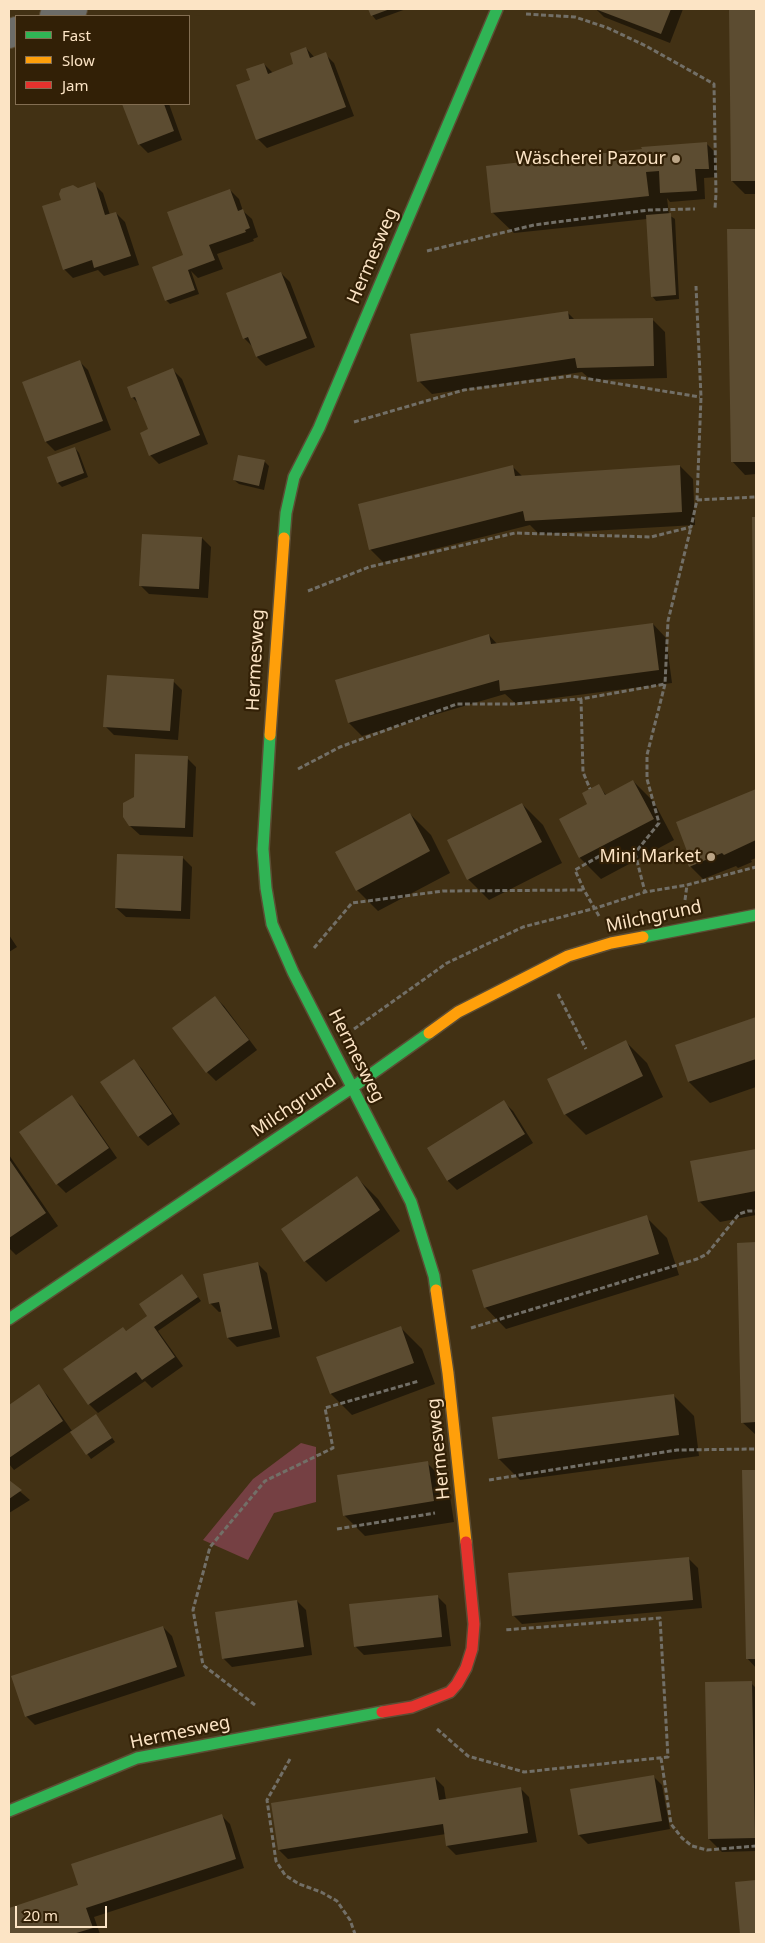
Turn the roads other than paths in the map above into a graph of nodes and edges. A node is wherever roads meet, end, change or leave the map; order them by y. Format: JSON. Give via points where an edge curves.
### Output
{"nodes":[{"id":1,"x":73,"y":9,"type":"edge"},
{"id":2,"x":496,"y":11,"type":"edge"},
{"id":3,"x":57,"y":15,"type":"edge"},
{"id":4,"x":756,"y":915,"type":"edge"},
{"id":5,"x":353,"y":1087,"type":"junction"},
{"id":6,"x":9,"y":1319,"type":"edge"},
{"id":7,"x":9,"y":1811,"type":"edge"}],
"edges":[{"from":1,"to":3,"type":"street"},
{"from":2,"to":5,"type":"street","name":"Hermesweg","via":[[319,428],[294,477],[286,513],[266,786],[263,850],[266,888],[272,924],[293,972]]},
{"from":4,"to":5,"type":"street","name":"Milchgrund","via":[[611,943],[568,956],[458,1012]]},
{"from":5,"to":6,"type":"street","name":"Milchgrund"},
{"from":5,"to":7,"type":"street","name":"Hermesweg","via":[[411,1202],[434,1276],[461,1484],[474,1624],[472,1649],[466,1668],[450,1692],[412,1707],[285,1728],[137,1758]]}]}
